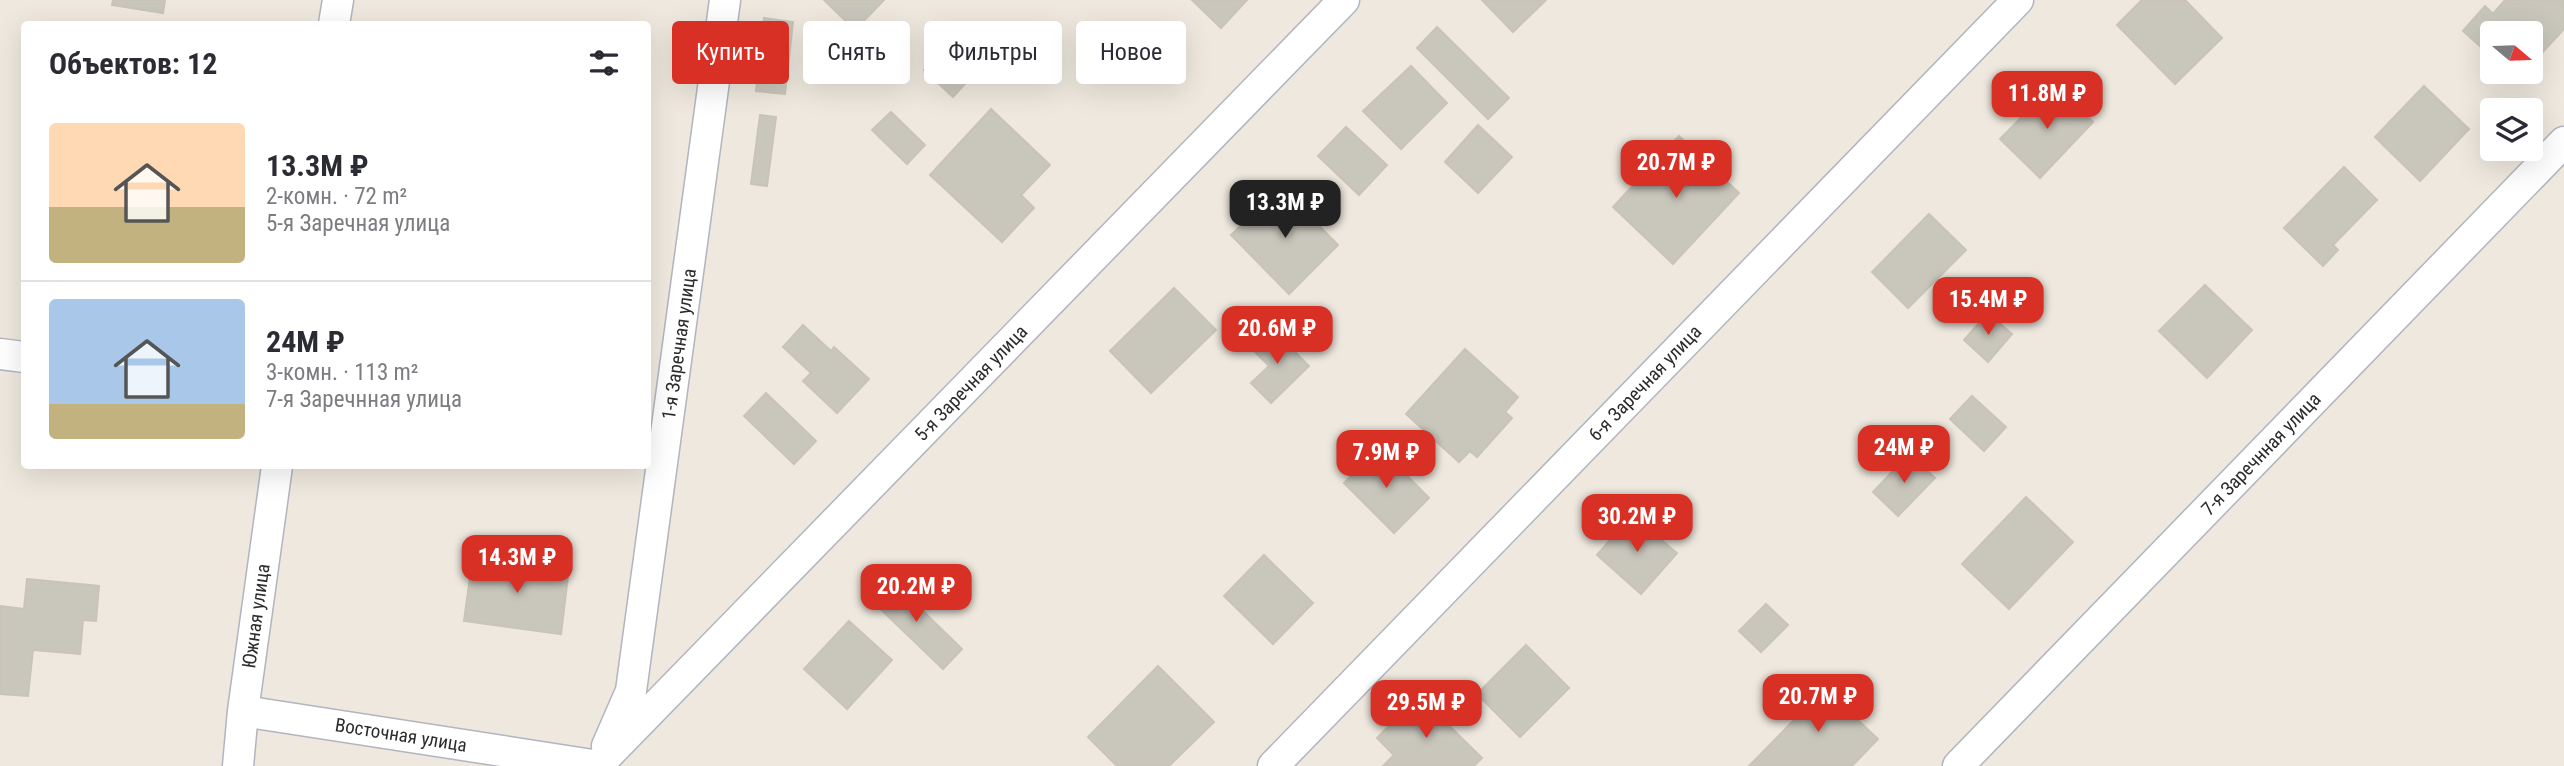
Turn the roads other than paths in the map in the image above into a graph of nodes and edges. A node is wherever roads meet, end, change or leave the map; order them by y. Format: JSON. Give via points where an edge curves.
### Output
{"nodes":[{"id":1,"x":338,"y":0,"type":"edge"},
{"id":2,"x":725,"y":0,"type":"edge"},
{"id":3,"x":1344,"y":0,"type":"edge"},
{"id":4,"x":2018,"y":0,"type":"edge"},
{"id":5,"x":334,"y":21,"type":"edge"},
{"id":6,"x":2564,"y":142,"type":"edge"},
{"id":7,"x":0,"y":354,"type":"edge"},
{"id":8,"x":21,"y":357,"type":"edge"},
{"id":9,"x":277,"y":469,"type":"edge"},
{"id":10,"x":243,"y":711,"type":"junction"},
{"id":11,"x":238,"y":766,"type":"edge"},
{"id":12,"x":599,"y":766,"type":"edge"},
{"id":13,"x":1273,"y":766,"type":"edge"},
{"id":14,"x":1958,"y":766,"type":"edge"}],
"edges":[{"from":1,"to":5,"type":"street"},
{"from":2,"to":12,"type":"street","name":"1-я Заречная улица","via":[[631,691]]},
{"from":3,"to":12,"type":"street","name":"5-я Заречная улица"},
{"from":4,"to":13,"type":"street","name":"6-я Заречная улица"},
{"from":6,"to":14,"type":"street","name":"7-я Заречнная улица"},
{"from":7,"to":8,"type":"street"},
{"from":9,"to":10,"type":"street","name":"Южная улица"},
{"from":10,"to":11,"type":"street","name":"Южная улица"},
{"from":10,"to":12,"type":"street","name":"Восточная улица"}]}
